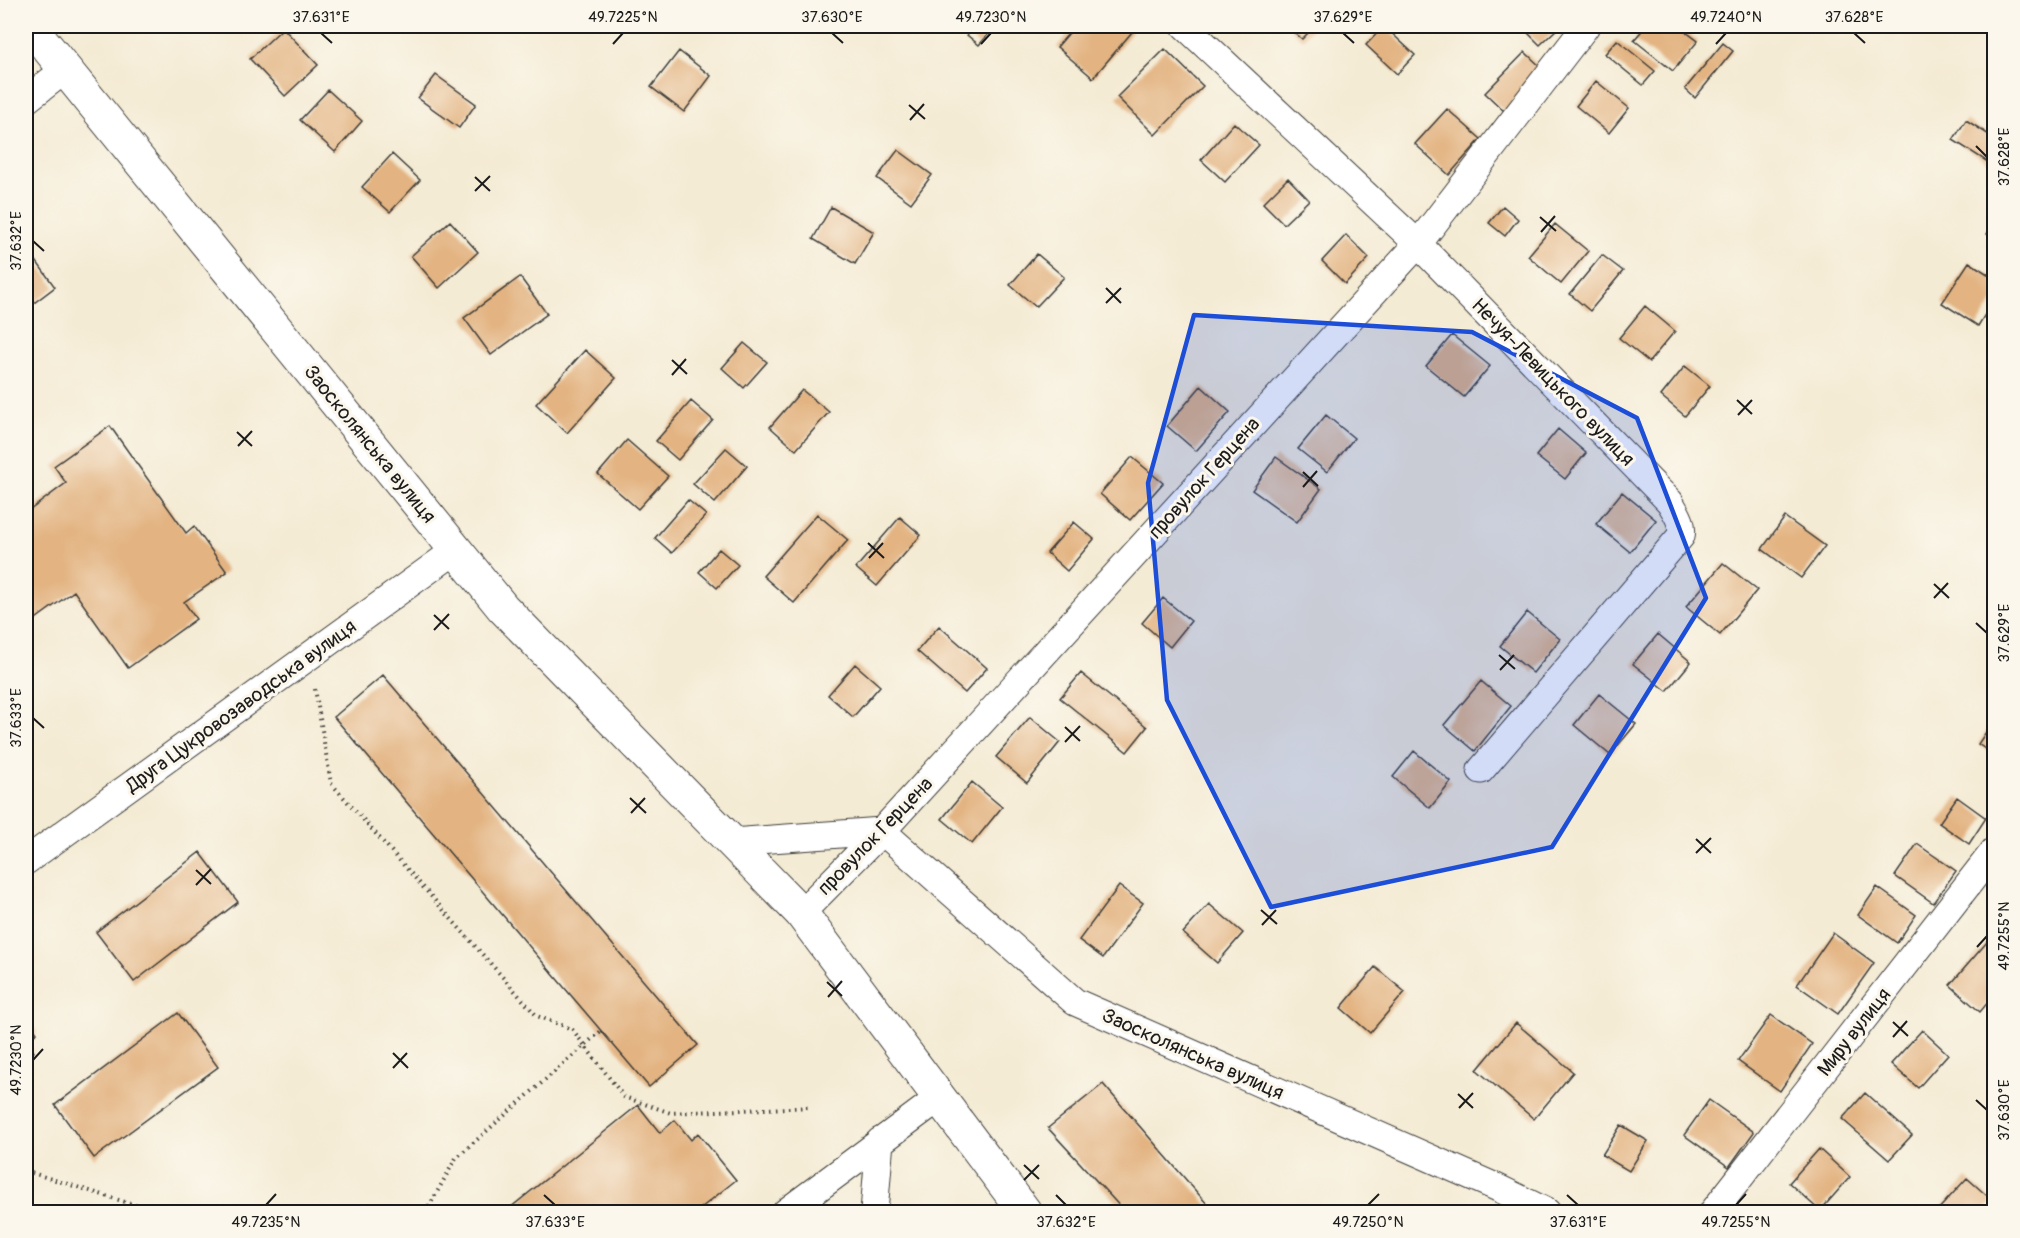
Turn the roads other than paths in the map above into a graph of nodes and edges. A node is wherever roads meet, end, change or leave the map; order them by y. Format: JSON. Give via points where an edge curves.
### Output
{"nodes":[{"id":1,"x":30,"y":26,"type":"edge"},
{"id":2,"x":1185,"y":26,"type":"edge"},
{"id":3,"x":1586,"y":26,"type":"edge"},
{"id":4,"x":66,"y":69,"type":"junction"},
{"id":5,"x":26,"y":100,"type":"edge"},
{"id":6,"x":1418,"y":244,"type":"junction"},
{"id":7,"x":456,"y":550,"type":"junction"},
{"id":8,"x":1481,"y":770,"type":"dead end"},
{"id":9,"x":882,"y":831,"type":"junction"},
{"id":10,"x":732,"y":842,"type":"junction"},
{"id":11,"x":1995,"y":851,"type":"edge"},
{"id":12,"x":26,"y":861,"type":"edge"},
{"id":13,"x":801,"y":913,"type":"junction"},
{"id":14,"x":939,"y":1098,"type":"junction"},
{"id":15,"x":880,"y":1141,"type":"junction"},
{"id":16,"x":786,"y":1212,"type":"edge"},
{"id":17,"x":874,"y":1212,"type":"edge"},
{"id":18,"x":1025,"y":1212,"type":"edge"},
{"id":19,"x":1547,"y":1212,"type":"edge"},
{"id":20,"x":1713,"y":1212,"type":"edge"}],
"edges":[{"from":1,"to":4,"type":"street","name":"Заосколянська вулиця"},
{"from":2,"to":6,"type":"street","name":"Нечуя-Левицького вулиця"},
{"from":3,"to":6,"type":"street","name":"провулок Герцена"},
{"from":4,"to":5,"type":"street"},
{"from":4,"to":7,"type":"street","name":"Заосколянська вулиця"},
{"from":6,"to":8,"type":"street","name":"Нечуя-Левицького вулиця","via":[[1670,502],[1683,528],[1681,536]]},
{"from":6,"to":9,"type":"street","name":"провулок Герцена"},
{"from":7,"to":10,"type":"street","name":"Заосколянська вулиця","via":[[503,608]]},
{"from":7,"to":12,"type":"street","name":"Друга Цукровозаводська вулиця"},
{"from":9,"to":10,"type":"street"},
{"from":9,"to":13,"type":"street","name":"провулок Герцена"},
{"from":9,"to":19,"type":"street","name":"Заосколянська вулиця","via":[[1075,1002],[1496,1186]]},
{"from":10,"to":13,"type":"street","name":"Заосколянська вулиця"},
{"from":11,"to":20,"type":"street","name":"Миру вулиця"},
{"from":13,"to":14,"type":"street","name":"Заосколянська вулиця"},
{"from":14,"to":15,"type":"street"},
{"from":14,"to":18,"type":"street","name":"Заосколянська вулиця"},
{"from":15,"to":16,"type":"street"},
{"from":15,"to":17,"type":"street"}]}
